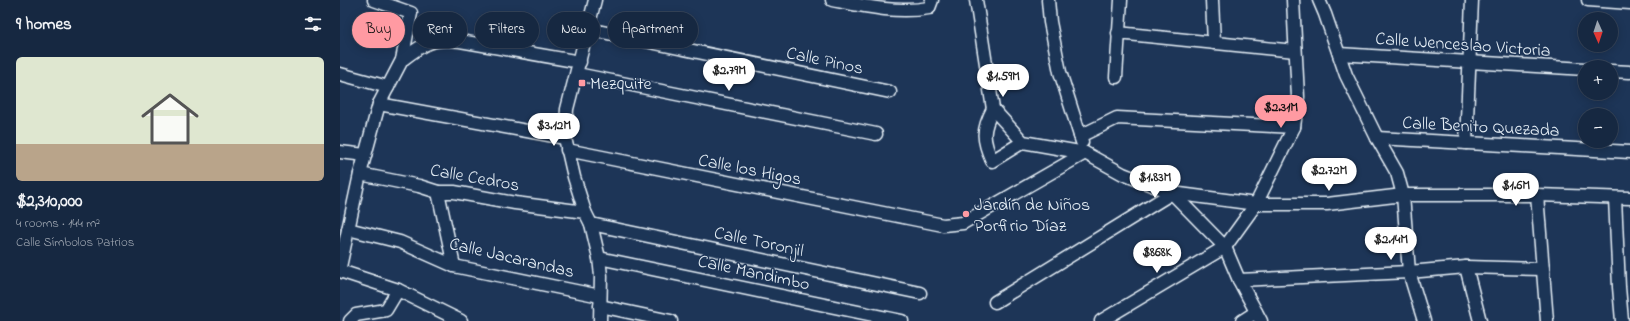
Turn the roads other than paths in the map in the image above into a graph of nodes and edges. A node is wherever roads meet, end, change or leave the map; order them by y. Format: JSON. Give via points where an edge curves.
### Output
{"nodes":[{"id":1,"x":374,"y":0,"type":"edge"},
{"id":2,"x":595,"y":0,"type":"edge"},
{"id":3,"x":832,"y":0,"type":"edge"},
{"id":4,"x":932,"y":0,"type":"edge"},
{"id":5,"x":976,"y":0,"type":"edge"},
{"id":6,"x":1048,"y":0,"type":"edge"},
{"id":7,"x":1121,"y":0,"type":"edge"},
{"id":8,"x":1212,"y":0,"type":"edge"},
{"id":9,"x":1293,"y":0,"type":"edge"},
{"id":10,"x":1319,"y":0,"type":"edge"},
{"id":11,"x":1472,"y":0,"type":"edge"},
{"id":12,"x":1588,"y":0,"type":"edge"},
{"id":13,"x":1630,"y":3,"type":"edge"},
{"id":14,"x":592,"y":12,"type":"edge"},
{"id":15,"x":600,"y":32,"type":"edge"},
{"id":16,"x":1118,"y":33,"type":"junction"},
{"id":17,"x":1214,"y":43,"type":"junction"},
{"id":18,"x":583,"y":48,"type":"edge"},
{"id":19,"x":1295,"y":51,"type":"junction"},
{"id":20,"x":1339,"y":54,"type":"junction"},
{"id":21,"x":402,"y":60,"type":"junction"},
{"id":22,"x":1470,"y":64,"type":"junction"},
{"id":23,"x":578,"y":68,"type":"junction"},
{"id":24,"x":1578,"y":70,"type":"edge"},
{"id":25,"x":1618,"y":71,"type":"edge"},
{"id":26,"x":1630,"y":72,"type":"edge"},
{"id":27,"x":340,"y":74,"type":"edge"},
{"id":28,"x":1116,"y":77,"type":"dead end"},
{"id":29,"x":388,"y":87,"type":"junction"},
{"id":30,"x":890,"y":92,"type":"dead end"},
{"id":31,"x":379,"y":104,"type":"junction"},
{"id":32,"x":993,"y":109,"type":"junction"},
{"id":33,"x":1294,"y":128,"type":"junction"},
{"id":34,"x":876,"y":134,"type":"dead end"},
{"id":35,"x":1080,"y":136,"type":"junction"},
{"id":36,"x":565,"y":138,"type":"junction"},
{"id":37,"x":1377,"y":138,"type":"junction"},
{"id":38,"x":1023,"y":142,"type":"junction"},
{"id":39,"x":1466,"y":143,"type":"junction"},
{"id":40,"x":567,"y":150,"type":"junction"},
{"id":41,"x":340,"y":152,"type":"edge"},
{"id":42,"x":1630,"y":152,"type":"edge"},
{"id":43,"x":1085,"y":153,"type":"junction"},
{"id":44,"x":365,"y":155,"type":"junction"},
{"id":45,"x":360,"y":174,"type":"junction"},
{"id":46,"x":438,"y":192,"type":"junction"},
{"id":47,"x":1172,"y":192,"type":"junction"},
{"id":48,"x":1403,"y":195,"type":"junction"},
{"id":49,"x":1537,"y":195,"type":"junction"},
{"id":50,"x":1615,"y":198,"type":"junction"},
{"id":51,"x":1630,"y":198,"type":"edge"},
{"id":52,"x":1256,"y":204,"type":"junction"},
{"id":53,"x":585,"y":212,"type":"junction"},
{"id":54,"x":591,"y":224,"type":"junction"},
{"id":55,"x":348,"y":229,"type":"junction"},
{"id":56,"x":1225,"y":247,"type":"junction"},
{"id":57,"x":599,"y":258,"type":"junction"},
{"id":58,"x":454,"y":266,"type":"junction"},
{"id":59,"x":340,"y":267,"type":"edge"},
{"id":60,"x":1466,"y":268,"type":"junction"},
{"id":61,"x":1543,"y":269,"type":"junction"},
{"id":62,"x":340,"y":271,"type":"edge"},
{"id":63,"x":1409,"y":272,"type":"junction"},
{"id":64,"x":1239,"y":280,"type":"junction"},
{"id":65,"x":398,"y":290,"type":"junction"},
{"id":66,"x":920,"y":293,"type":"dead end"},
{"id":67,"x":600,"y":301,"type":"junction"},
{"id":68,"x":995,"y":302,"type":"dead end"},
{"id":69,"x":1259,"y":316,"type":"edge"},
{"id":70,"x":350,"y":321,"type":"edge"},
{"id":71,"x":461,"y":321,"type":"edge"},
{"id":72,"x":600,"y":321,"type":"edge"},
{"id":73,"x":671,"y":321,"type":"edge"},
{"id":74,"x":902,"y":321,"type":"edge"},
{"id":75,"x":1102,"y":321,"type":"edge"},
{"id":76,"x":1242,"y":321,"type":"edge"},
{"id":77,"x":1424,"y":321,"type":"edge"},
{"id":78,"x":1480,"y":321,"type":"edge"},
{"id":79,"x":1547,"y":321,"type":"edge"},
{"id":80,"x":1622,"y":321,"type":"edge"}],
"edges":[{"from":1,"to":21,"type":"street","via":[[411,13]]},
{"from":2,"to":14,"type":"street"},
{"from":3,"to":4,"type":"street","via":[[916,11],[929,8]]},
{"from":5,"to":32,"type":"street"},
{"from":6,"to":35,"type":"street","via":[[1060,72]]},
{"from":7,"to":16,"type":"street"},
{"from":8,"to":17,"type":"street"},
{"from":9,"to":19,"type":"street"},
{"from":10,"to":20,"type":"street"},
{"from":11,"to":22,"type":"street"},
{"from":12,"to":13,"type":"street"},
{"from":15,"to":30,"type":"street","name":"Calle Pinos"},
{"from":16,"to":17,"type":"street"},
{"from":16,"to":28,"type":"street"},
{"from":17,"to":19,"type":"street"},
{"from":18,"to":23,"type":"street"},
{"from":19,"to":33,"type":"street","via":[[1298,97]]},
{"from":20,"to":22,"type":"street","name":"Calle Wenceslao Victoria"},
{"from":20,"to":37,"type":"street","via":[[1346,75]]},
{"from":21,"to":23,"type":"street","via":[[419,47],[442,39]]},
{"from":21,"to":29,"type":"street"},
{"from":22,"to":24,"type":"street","name":"Calle Wenceslao Victoria"},
{"from":22,"to":39,"type":"street"},
{"from":23,"to":34,"type":"street"},
{"from":23,"to":36,"type":"street","via":[[567,109]]},
{"from":25,"to":26,"type":"street"},
{"from":27,"to":29,"type":"street"},
{"from":29,"to":31,"type":"street"},
{"from":31,"to":36,"type":"street"},
{"from":31,"to":44,"type":"street"},
{"from":32,"to":38,"type":"street"},
{"from":32,"to":38,"type":"street","via":[[985,124],[984,144],[992,161]]},
{"from":33,"to":35,"type":"street","via":[[1117,118]]},
{"from":33,"to":52,"type":"street"},
{"from":35,"to":43,"type":"street"},
{"from":36,"to":40,"type":"street"},
{"from":37,"to":39,"type":"street","name":"Calle Benito Quezada"},
{"from":37,"to":48,"type":"street","via":[[1397,173]]},
{"from":38,"to":43,"type":"street"},
{"from":39,"to":42,"type":"street","name":"Calle Benito Quezada"},
{"from":40,"to":43,"type":"street","name":"Calle los Higos","via":[[942,225],[963,223]]},
{"from":40,"to":53,"type":"street"},
{"from":41,"to":44,"type":"street"},
{"from":43,"to":47,"type":"street","via":[[1123,174]]},
{"from":44,"to":45,"type":"street"},
{"from":45,"to":46,"type":"street","name":"Calle Cedros"},
{"from":45,"to":55,"type":"street"},
{"from":46,"to":53,"type":"street","name":"Calle Cedros","via":[[454,192]]},
{"from":46,"to":58,"type":"street"},
{"from":47,"to":52,"type":"street"},
{"from":47,"to":56,"type":"street"},
{"from":47,"to":68,"type":"street"},
{"from":48,"to":49,"type":"street"},
{"from":48,"to":52,"type":"street","via":[[1328,204]]},
{"from":48,"to":63,"type":"street"},
{"from":49,"to":50,"type":"street"},
{"from":49,"to":61,"type":"street"},
{"from":50,"to":51,"type":"street"},
{"from":50,"to":80,"type":"street"},
{"from":52,"to":56,"type":"street"},
{"from":53,"to":54,"type":"street"},
{"from":54,"to":57,"type":"street"},
{"from":54,"to":66,"type":"street","name":"Calle Toronjil"},
{"from":55,"to":58,"type":"street","name":"Calle Jacarandas","via":[[400,242]]},
{"from":55,"to":59,"type":"street"},
{"from":56,"to":64,"type":"street"},
{"from":56,"to":75,"type":"street"},
{"from":57,"to":67,"type":"street"},
{"from":57,"to":74,"type":"street","name":"Calle Mandimbo"},
{"from":58,"to":67,"type":"street","name":"Calle Jacarandas"},
{"from":60,"to":61,"type":"street"},
{"from":60,"to":63,"type":"street"},
{"from":60,"to":78,"type":"street"},
{"from":61,"to":79,"type":"street"},
{"from":62,"to":65,"type":"street"},
{"from":63,"to":64,"type":"street"},
{"from":63,"to":77,"type":"street"},
{"from":64,"to":69,"type":"street"},
{"from":65,"to":70,"type":"street","via":[[386,310],[356,315]]},
{"from":65,"to":71,"type":"street"},
{"from":67,"to":72,"type":"street"},
{"from":67,"to":73,"type":"street","name":"Calle Jacarandas"},
{"from":69,"to":76,"type":"street"}]}
